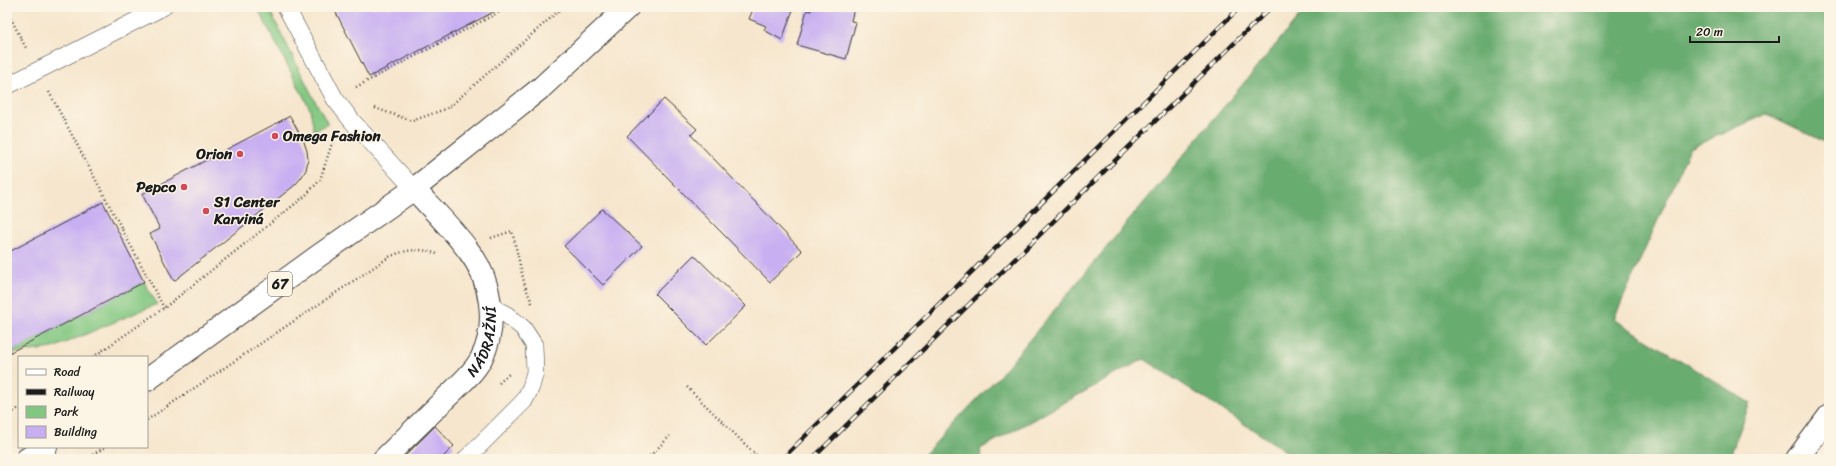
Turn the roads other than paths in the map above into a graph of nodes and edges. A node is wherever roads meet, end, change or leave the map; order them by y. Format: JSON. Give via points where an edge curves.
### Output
{"nodes":[{"id":1,"x":163,"y":7,"type":"edge"},
{"id":2,"x":286,"y":7,"type":"edge"},
{"id":3,"x":628,"y":7,"type":"edge"},
{"id":4,"x":7,"y":86,"type":"edge"},
{"id":5,"x":414,"y":189,"type":"junction"},
{"id":6,"x":490,"y":306,"type":"junction"},
{"id":7,"x":148,"y":379,"type":"edge"},
{"id":8,"x":1829,"y":416,"type":"edge"},
{"id":9,"x":44,"y":448,"type":"edge"},
{"id":10,"x":28,"y":459,"type":"edge"},
{"id":11,"x":384,"y":459,"type":"edge"},
{"id":12,"x":466,"y":459,"type":"edge"},
{"id":13,"x":1797,"y":459,"type":"edge"}],
"edges":[{"from":1,"to":4,"type":"lane"},
{"from":2,"to":5,"type":"lane","via":[[335,98],[352,121]]},
{"from":3,"to":5,"type":"main road","number":"67","via":[[542,87]]},
{"from":5,"to":6,"type":"main road","name":"NÁDRAŽNÍ","via":[[469,250],[483,274]]},
{"from":5,"to":7,"type":"main road","number":"67"},
{"from":6,"to":11,"type":"main road","name":"NÁDRAŽNÍ","via":[[488,336],[481,359]]},
{"from":6,"to":12,"type":"lane","via":[[523,328],[534,345],[535,372],[524,401]]},
{"from":8,"to":13,"type":"main road"},
{"from":9,"to":10,"type":"main road"}]}
